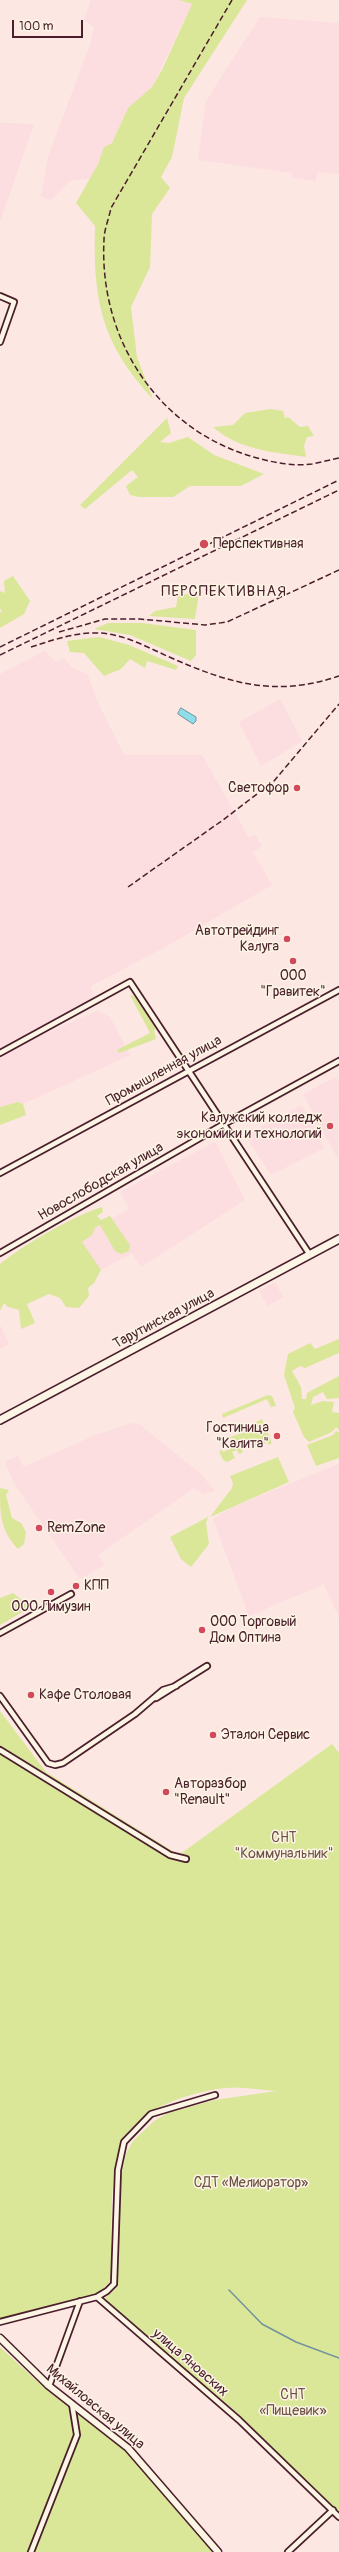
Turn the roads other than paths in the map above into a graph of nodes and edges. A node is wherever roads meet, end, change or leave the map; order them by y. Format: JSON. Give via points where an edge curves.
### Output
{"nodes":[{"id":1,"x":0,"y":296,"type":"edge"},
{"id":2,"x":0,"y":342,"type":"edge"},
{"id":3,"x":338,"y":992,"type":"edge"},
{"id":4,"x":0,"y":1053,"type":"edge"},
{"id":5,"x":339,"y":1061,"type":"edge"},
{"id":6,"x":190,"y":1070,"type":"junction"},
{"id":7,"x":224,"y":1124,"type":"junction"},
{"id":8,"x":0,"y":1174,"type":"edge"},
{"id":9,"x":339,"y":1239,"type":"edge"},
{"id":10,"x":0,"y":1253,"type":"edge"},
{"id":11,"x":310,"y":1255,"type":"junction"},
{"id":12,"x":0,"y":1420,"type":"edge"},
{"id":13,"x":71,"y":1594,"type":"dead end"},
{"id":14,"x":0,"y":1633,"type":"edge"},
{"id":15,"x":207,"y":1666,"type":"dead end"},
{"id":16,"x":0,"y":1696,"type":"edge"},
{"id":17,"x":0,"y":1750,"type":"edge"},
{"id":18,"x":186,"y":1859,"type":"dead end"},
{"id":19,"x":215,"y":2095,"type":"dead end"},
{"id":20,"x":97,"y":2297,"type":"junction"},
{"id":21,"x":80,"y":2301,"type":"junction"},
{"id":22,"x":0,"y":2322,"type":"edge"},
{"id":23,"x":0,"y":2338,"type":"edge"},
{"id":24,"x":49,"y":2386,"type":"junction"},
{"id":25,"x":72,"y":2404,"type":"junction"},
{"id":26,"x":333,"y":2510,"type":"junction"},
{"id":27,"x":339,"y":2517,"type":"edge"},
{"id":28,"x":31,"y":2552,"type":"edge"},
{"id":29,"x":218,"y":2552,"type":"edge"},
{"id":30,"x":288,"y":2552,"type":"edge"}],
"edges":[{"from":1,"to":2,"type":"street","via":[[14,302]]},
{"from":3,"to":6,"type":"street","name":"Промышленная улица"},
{"from":4,"to":6,"type":"street","via":[[130,982]]},
{"from":5,"to":7,"type":"street","name":"Новослободская улица"},
{"from":6,"to":7,"type":"street"},
{"from":6,"to":8,"type":"street","name":"Промышленная улица"},
{"from":7,"to":10,"type":"street","name":"Новослободская улица"},
{"from":7,"to":11,"type":"street"},
{"from":9,"to":11,"type":"main road","name":"Тарутинская улица"},
{"from":11,"to":12,"type":"main road","name":"Тарутинская улица"},
{"from":13,"to":14,"type":"street"},
{"from":15,"to":16,"type":"street","via":[[176,1686],[163,1690],[63,1764],[48,1763]]},
{"from":17,"to":18,"type":"street","via":[[170,1855]]},
{"from":19,"to":20,"type":"street","via":[[151,2114],[124,2142],[118,2170],[114,2284]]},
{"from":20,"to":21,"type":"street"},
{"from":20,"to":26,"type":"street","name":"улица Яновских","via":[[239,2420]]},
{"from":21,"to":22,"type":"street"},
{"from":21,"to":24,"type":"street"},
{"from":23,"to":24,"type":"street","name":"Михайловская улица"},
{"from":24,"to":25,"type":"street","name":"Михайловская улица"},
{"from":25,"to":28,"type":"street","via":[[77,2434]]},
{"from":25,"to":29,"type":"street","name":"Михайловская улица","via":[[128,2448]]},
{"from":26,"to":27,"type":"street","name":"улица Яновских"},
{"from":26,"to":30,"type":"street"}]}
